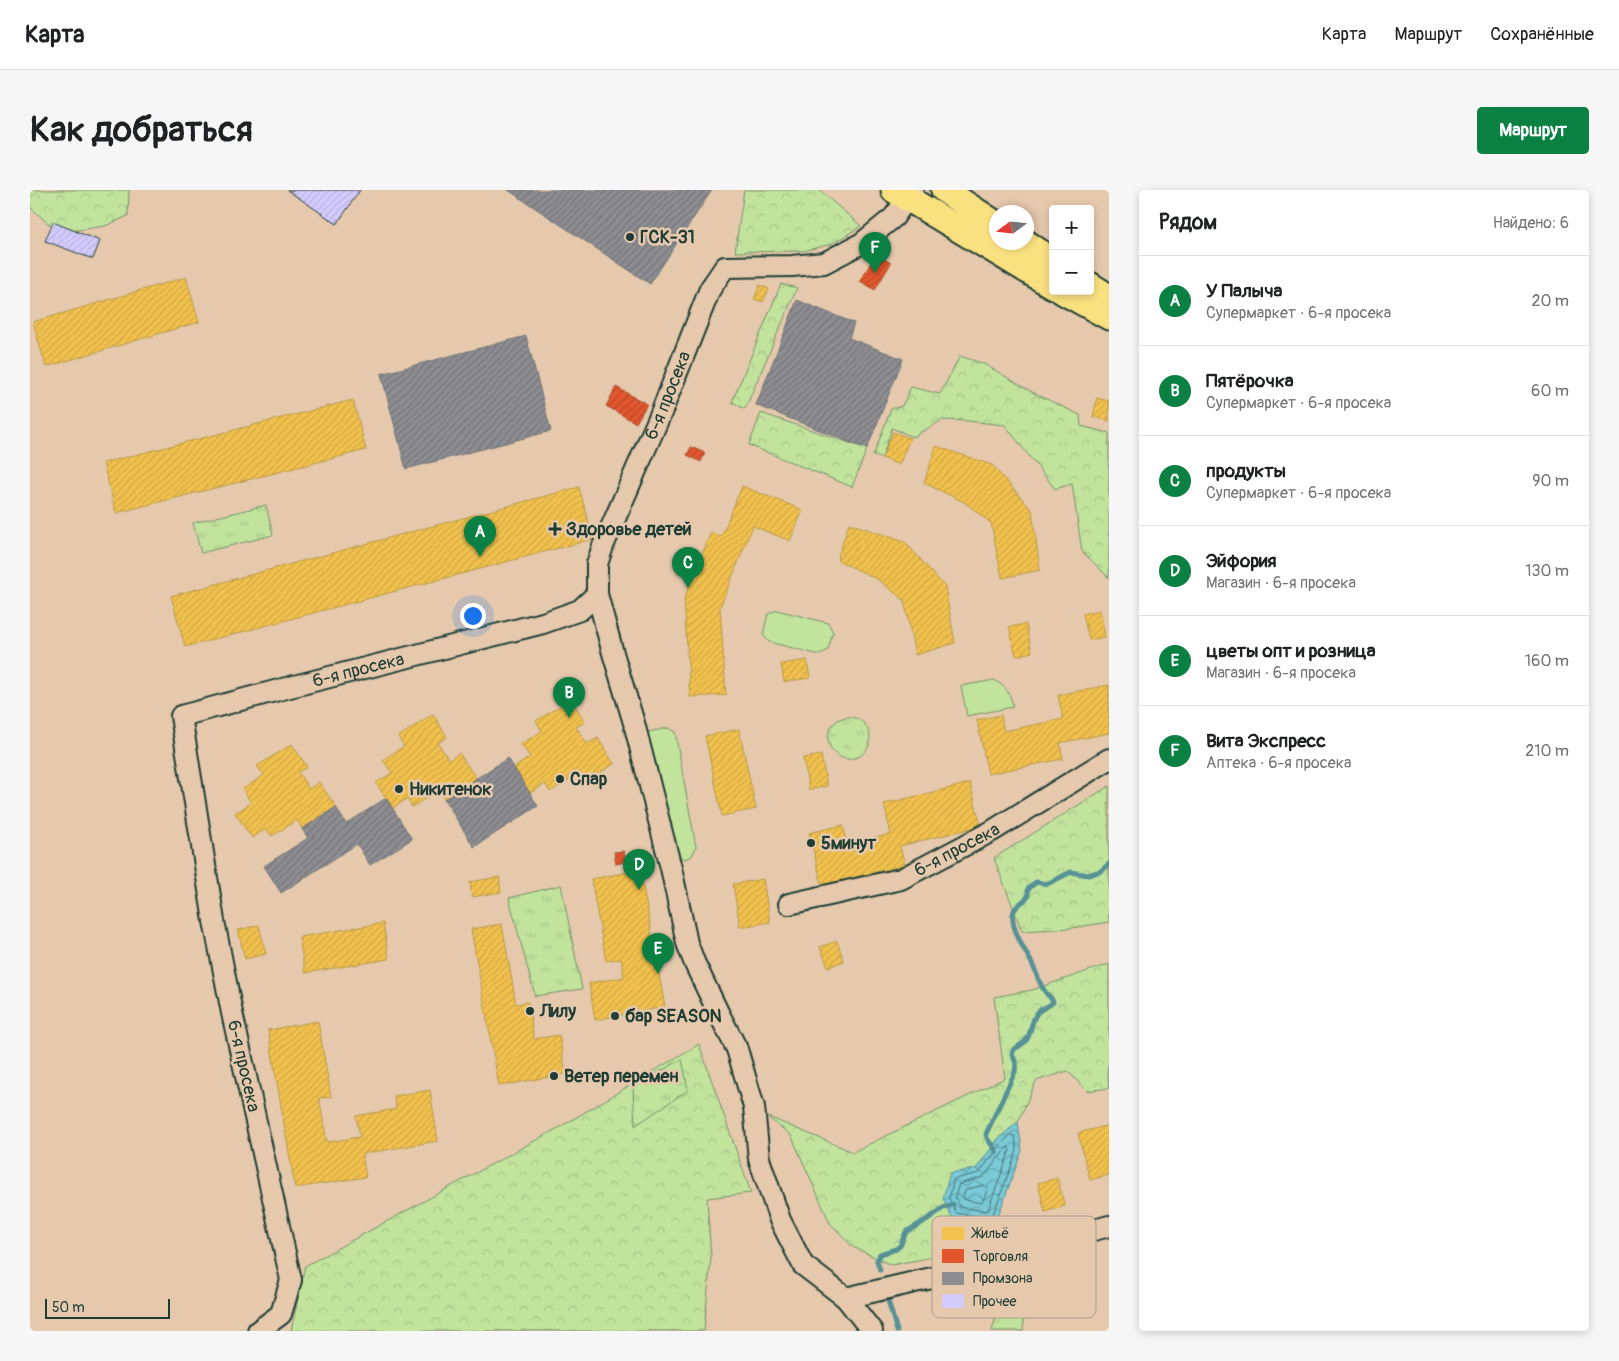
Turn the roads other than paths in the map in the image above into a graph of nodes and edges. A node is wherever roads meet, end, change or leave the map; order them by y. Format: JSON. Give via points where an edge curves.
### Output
{"nodes":[{"id":1,"x":944,"y":190,"type":"edge"},
{"id":2,"x":905,"y":193,"type":"edge"},
{"id":3,"x":989,"y":219,"type":"edge"},
{"id":4,"x":1034,"y":249,"type":"edge"},
{"id":5,"x":1049,"y":258,"type":"edge"},
{"id":6,"x":1049,"y":283,"type":"edge"},
{"id":7,"x":1094,"y":288,"type":"edge"},
{"id":8,"x":1069,"y":295,"type":"edge"},
{"id":9,"x":1109,"y":297,"type":"edge"},
{"id":10,"x":1109,"y":317,"type":"edge"},
{"id":11,"x":597,"y":594,"type":"junction"},
{"id":12,"x":1109,"y":758,"type":"edge"},
{"id":13,"x":788,"y":904,"type":"dead end"},
{"id":14,"x":1109,"y":1226,"type":"edge"},
{"id":15,"x":1096,"y":1229,"type":"edge"},
{"id":16,"x":932,"y":1278,"type":"edge"},
{"id":17,"x":846,"y":1298,"type":"junction"},
{"id":18,"x":258,"y":1331,"type":"edge"},
{"id":19,"x":872,"y":1331,"type":"edge"}],
"edges":[{"from":1,"to":3,"type":"main road"},
{"from":2,"to":6,"type":"main road"},
{"from":2,"to":11,"type":"street","name":"6-я просека","via":[[894,217],[862,243],[824,263],[725,267],[710,289],[603,546],[597,564]]},
{"from":4,"to":5,"type":"main road"},
{"from":7,"to":9,"type":"main road"},
{"from":8,"to":10,"type":"main road"},
{"from":11,"to":17,"type":"street","via":[[634,722],[687,943],[737,1048],[754,1107],[759,1159],[780,1220],[803,1265]]},
{"from":11,"to":18,"type":"street","name":"6-я просека","via":[[580,610],[543,623],[181,716],[228,995],[291,1280],[281,1314]]},
{"from":12,"to":13,"type":"street","name":"6-я просека","via":[[992,831],[901,879]]},
{"from":14,"to":15,"type":"street"},
{"from":16,"to":17,"type":"street"},
{"from":17,"to":19,"type":"street"}]}
